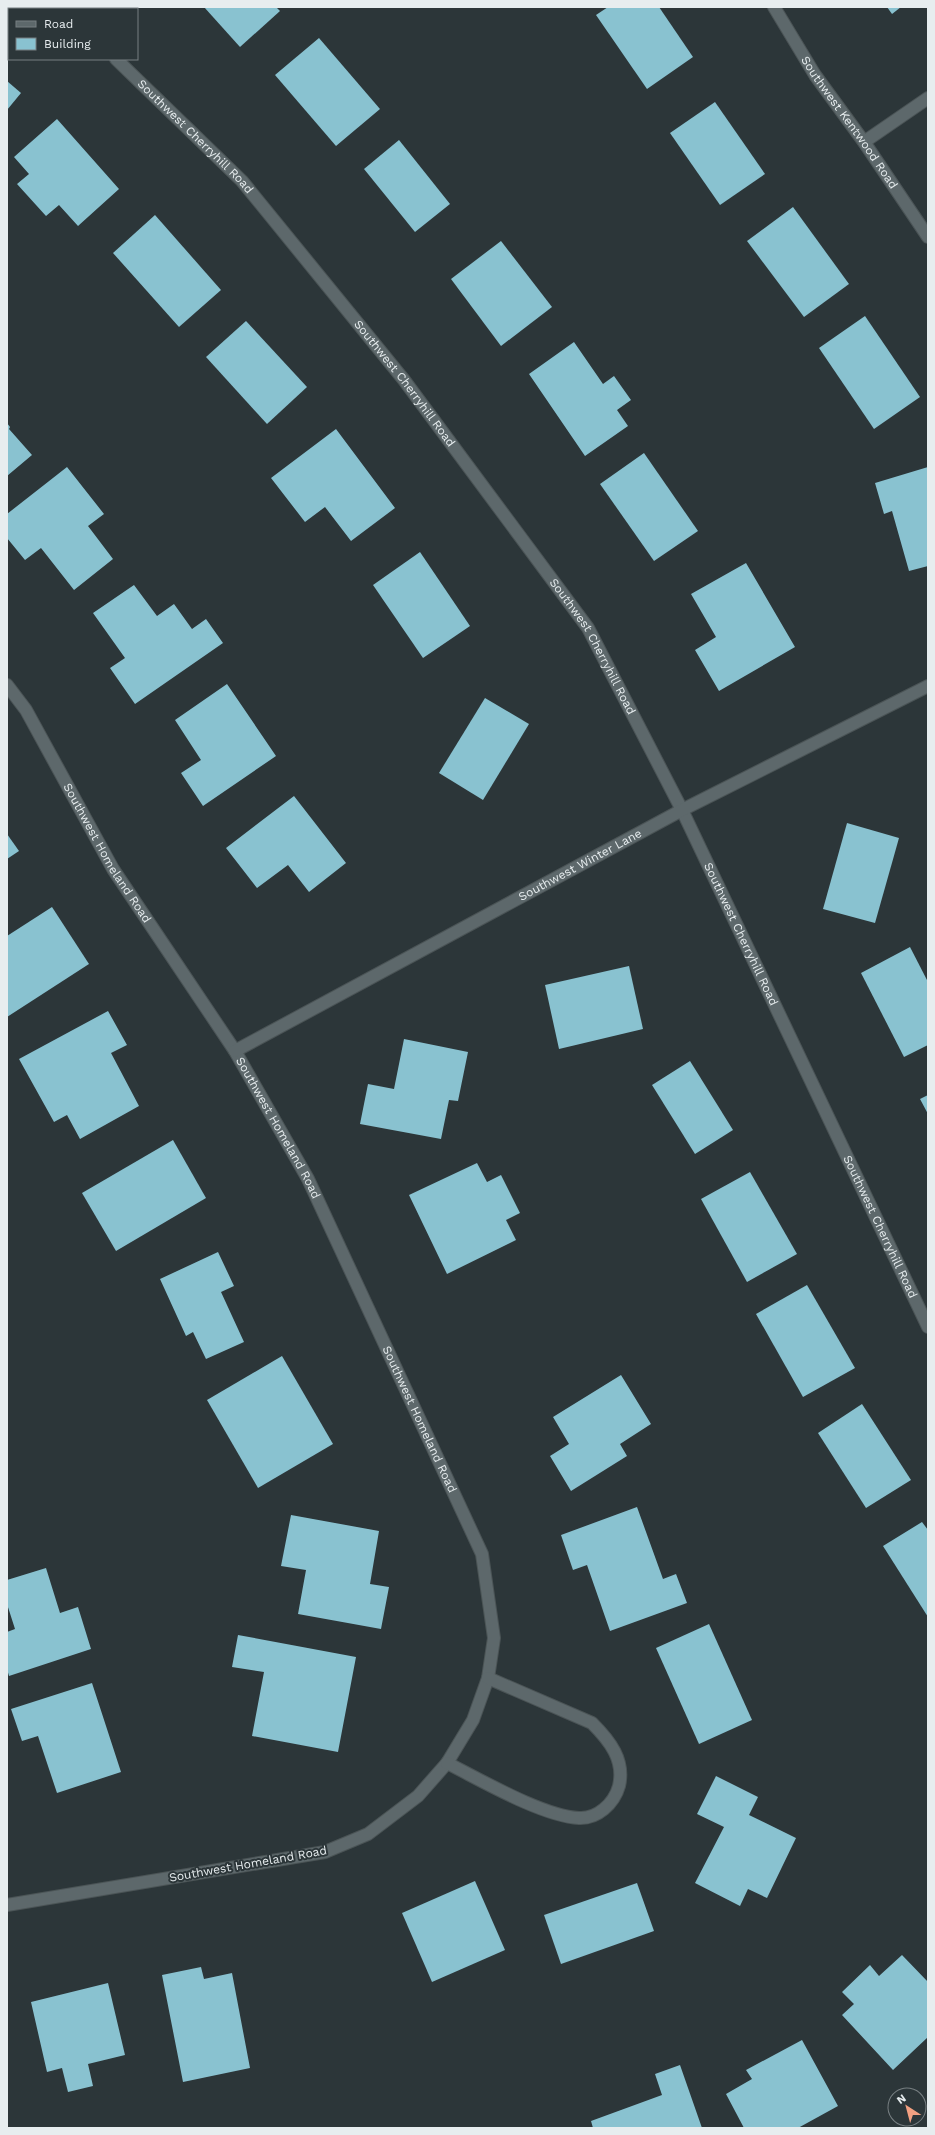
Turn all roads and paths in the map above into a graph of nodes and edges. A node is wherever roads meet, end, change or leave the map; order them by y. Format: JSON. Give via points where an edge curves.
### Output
{"nodes":[{"id":1,"x":774,"y":7,"type":"edge"},
{"id":2,"x":117,"y":60,"type":"edge"},
{"id":3,"x":928,"y":98,"type":"edge"},
{"id":4,"x":864,"y":142,"type":"junction"},
{"id":5,"x":924,"y":221,"type":"edge"},
{"id":6,"x":928,"y":237,"type":"edge"},
{"id":7,"x":7,"y":685,"type":"edge"},
{"id":8,"x":928,"y":686,"type":"edge"},
{"id":9,"x":682,"y":810,"type":"junction"},
{"id":10,"x":235,"y":1051,"type":"junction"},
{"id":11,"x":928,"y":1327,"type":"edge"},
{"id":12,"x":488,"y":1678,"type":"junction"},
{"id":13,"x":447,"y":1763,"type":"junction"},
{"id":14,"x":7,"y":1905,"type":"edge"}],
"edges":[{"from":1,"to":4,"type":"street","name":"Southwest Kentwood Road","via":[[815,75]]},
{"from":2,"to":9,"type":"street","name":"Southwest Cherryhill Road","via":[[242,181],[404,380],[588,628]]},
{"from":3,"to":4,"type":"street"},
{"from":4,"to":5,"type":"street","name":"Southwest Kentwood Road"},
{"from":5,"to":6,"type":"street","name":"Southwest Kentwood Road"},
{"from":7,"to":10,"type":"street","name":"Southwest Homeland Road","via":[[26,710],[113,869]]},
{"from":8,"to":9,"type":"street","name":"Southwest Winter Lane"},
{"from":9,"to":10,"type":"street","name":"Southwest Winter Lane"},
{"from":9,"to":11,"type":"street","name":"Southwest Cherryhill Road"},
{"from":10,"to":12,"type":"street","name":"Southwest Homeland Road","via":[[308,1179],[482,1554],[494,1638]]},
{"from":12,"to":13,"type":"street","name":"Southwest Homeland Road","via":[[473,1720]]},
{"from":12,"to":13,"type":"street","via":[[592,1723],[605,1736],[616,1753],[621,1769],[619,1787],[613,1800],[599,1814],[580,1818],[562,1816],[524,1801]]},
{"from":13,"to":14,"type":"street","name":"Southwest Homeland Road","via":[[418,1796],[368,1834],[325,1852]]}]}
